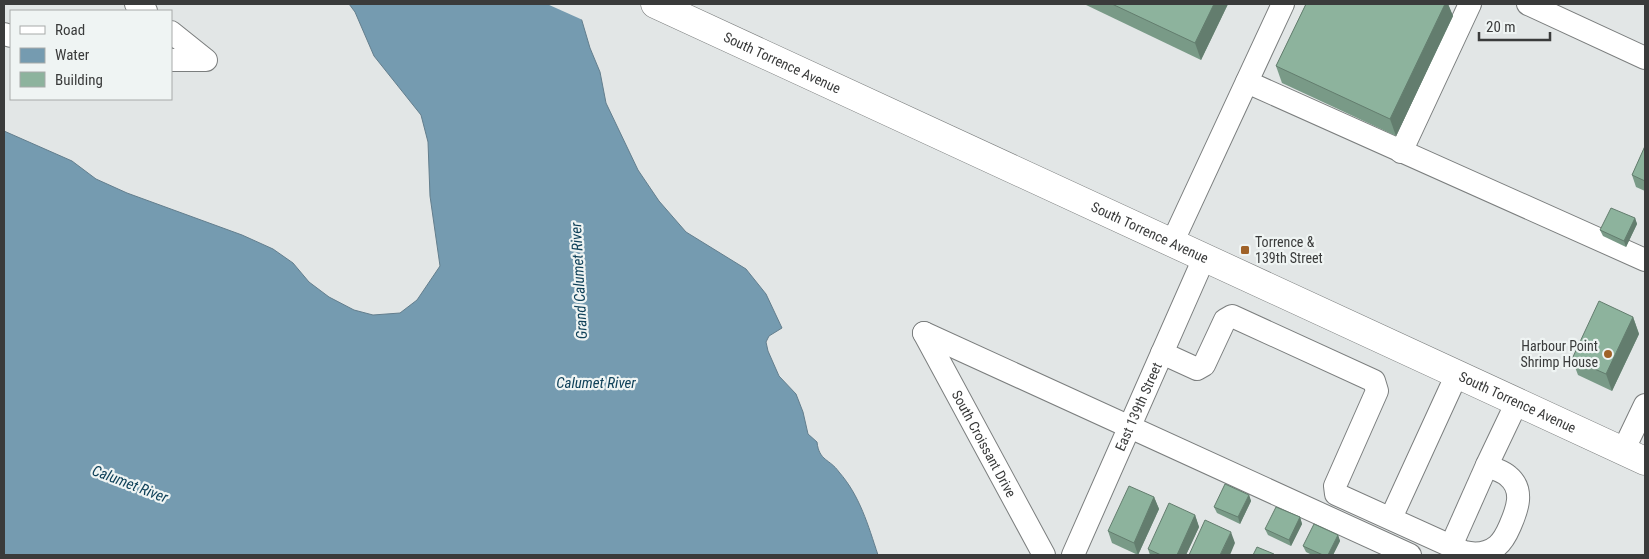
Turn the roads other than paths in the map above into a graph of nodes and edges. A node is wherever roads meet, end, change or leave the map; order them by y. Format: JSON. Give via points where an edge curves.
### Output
{"nodes":[{"id":1,"x":655,"y":4,"type":"edge"},
{"id":2,"x":1283,"y":4,"type":"edge"},
{"id":3,"x":1470,"y":4,"type":"edge"},
{"id":4,"x":1528,"y":4,"type":"edge"},
{"id":5,"x":172,"y":33,"type":"edge"},
{"id":6,"x":1645,"y":58,"type":"edge"},
{"id":7,"x":172,"y":60,"type":"edge"},
{"id":8,"x":1247,"y":82,"type":"junction"},
{"id":9,"x":1401,"y":152,"type":"junction"},
{"id":10,"x":1172,"y":244,"type":"junction"},
{"id":11,"x":1204,"y":258,"type":"junction"},
{"id":12,"x":1645,"y":260,"type":"edge"},
{"id":13,"x":1162,"y":353,"type":"junction"},
{"id":14,"x":1457,"y":374,"type":"junction"},
{"id":15,"x":1517,"y":402,"type":"junction"},
{"id":16,"x":1645,"y":405,"type":"edge"},
{"id":17,"x":1129,"y":427,"type":"junction"},
{"id":18,"x":1634,"y":456,"type":"edge"},
{"id":19,"x":1487,"y":466,"type":"junction"},
{"id":20,"x":1391,"y":518,"type":"junction"},
{"id":21,"x":1426,"y":546,"type":"edge"},
{"id":22,"x":1451,"y":546,"type":"junction"},
{"id":23,"x":1044,"y":555,"type":"edge"},
{"id":24,"x":1073,"y":555,"type":"edge"},
{"id":25,"x":1410,"y":555,"type":"edge"}],
"edges":[{"from":1,"to":10,"type":"main road","name":"South Torrence Avenue"},
{"from":2,"to":8,"type":"street"},
{"from":3,"to":9,"type":"street"},
{"from":4,"to":6,"type":"street"},
{"from":5,"to":7,"type":"street","via":[[206,60]]},
{"from":8,"to":9,"type":"street"},
{"from":8,"to":10,"type":"street"},
{"from":9,"to":12,"type":"street"},
{"from":10,"to":11,"type":"main road","name":"South Torrence Avenue"},
{"from":11,"to":13,"type":"street","name":"East 139th Street"},
{"from":11,"to":14,"type":"main road","name":"South Torrence Avenue"},
{"from":13,"to":17,"type":"street","name":"East 139th Street"},
{"from":13,"to":20,"type":"street","via":[[1198,369],[1204,365],[1225,320],[1232,316],[1374,382],[1377,391],[1335,486],[1336,494]]},
{"from":14,"to":15,"type":"main road","name":"South Torrence Avenue"},
{"from":14,"to":20,"type":"street"},
{"from":15,"to":18,"type":"main road","name":"South Torrence Avenue"},
{"from":15,"to":19,"type":"street"},
{"from":16,"to":18,"type":"street"},
{"from":17,"to":23,"type":"street","name":"South Croissant Drive","via":[[924,333]]},
{"from":17,"to":24,"type":"street","name":"East 139th Street"},
{"from":17,"to":25,"type":"street"},
{"from":19,"to":22,"type":"street"},
{"from":19,"to":22,"type":"street","via":[[1508,476],[1518,494],[1518,508],[1506,535],[1499,545],[1486,552],[1474,554]]},
{"from":20,"to":21,"type":"street"},
{"from":21,"to":22,"type":"street"}]}
